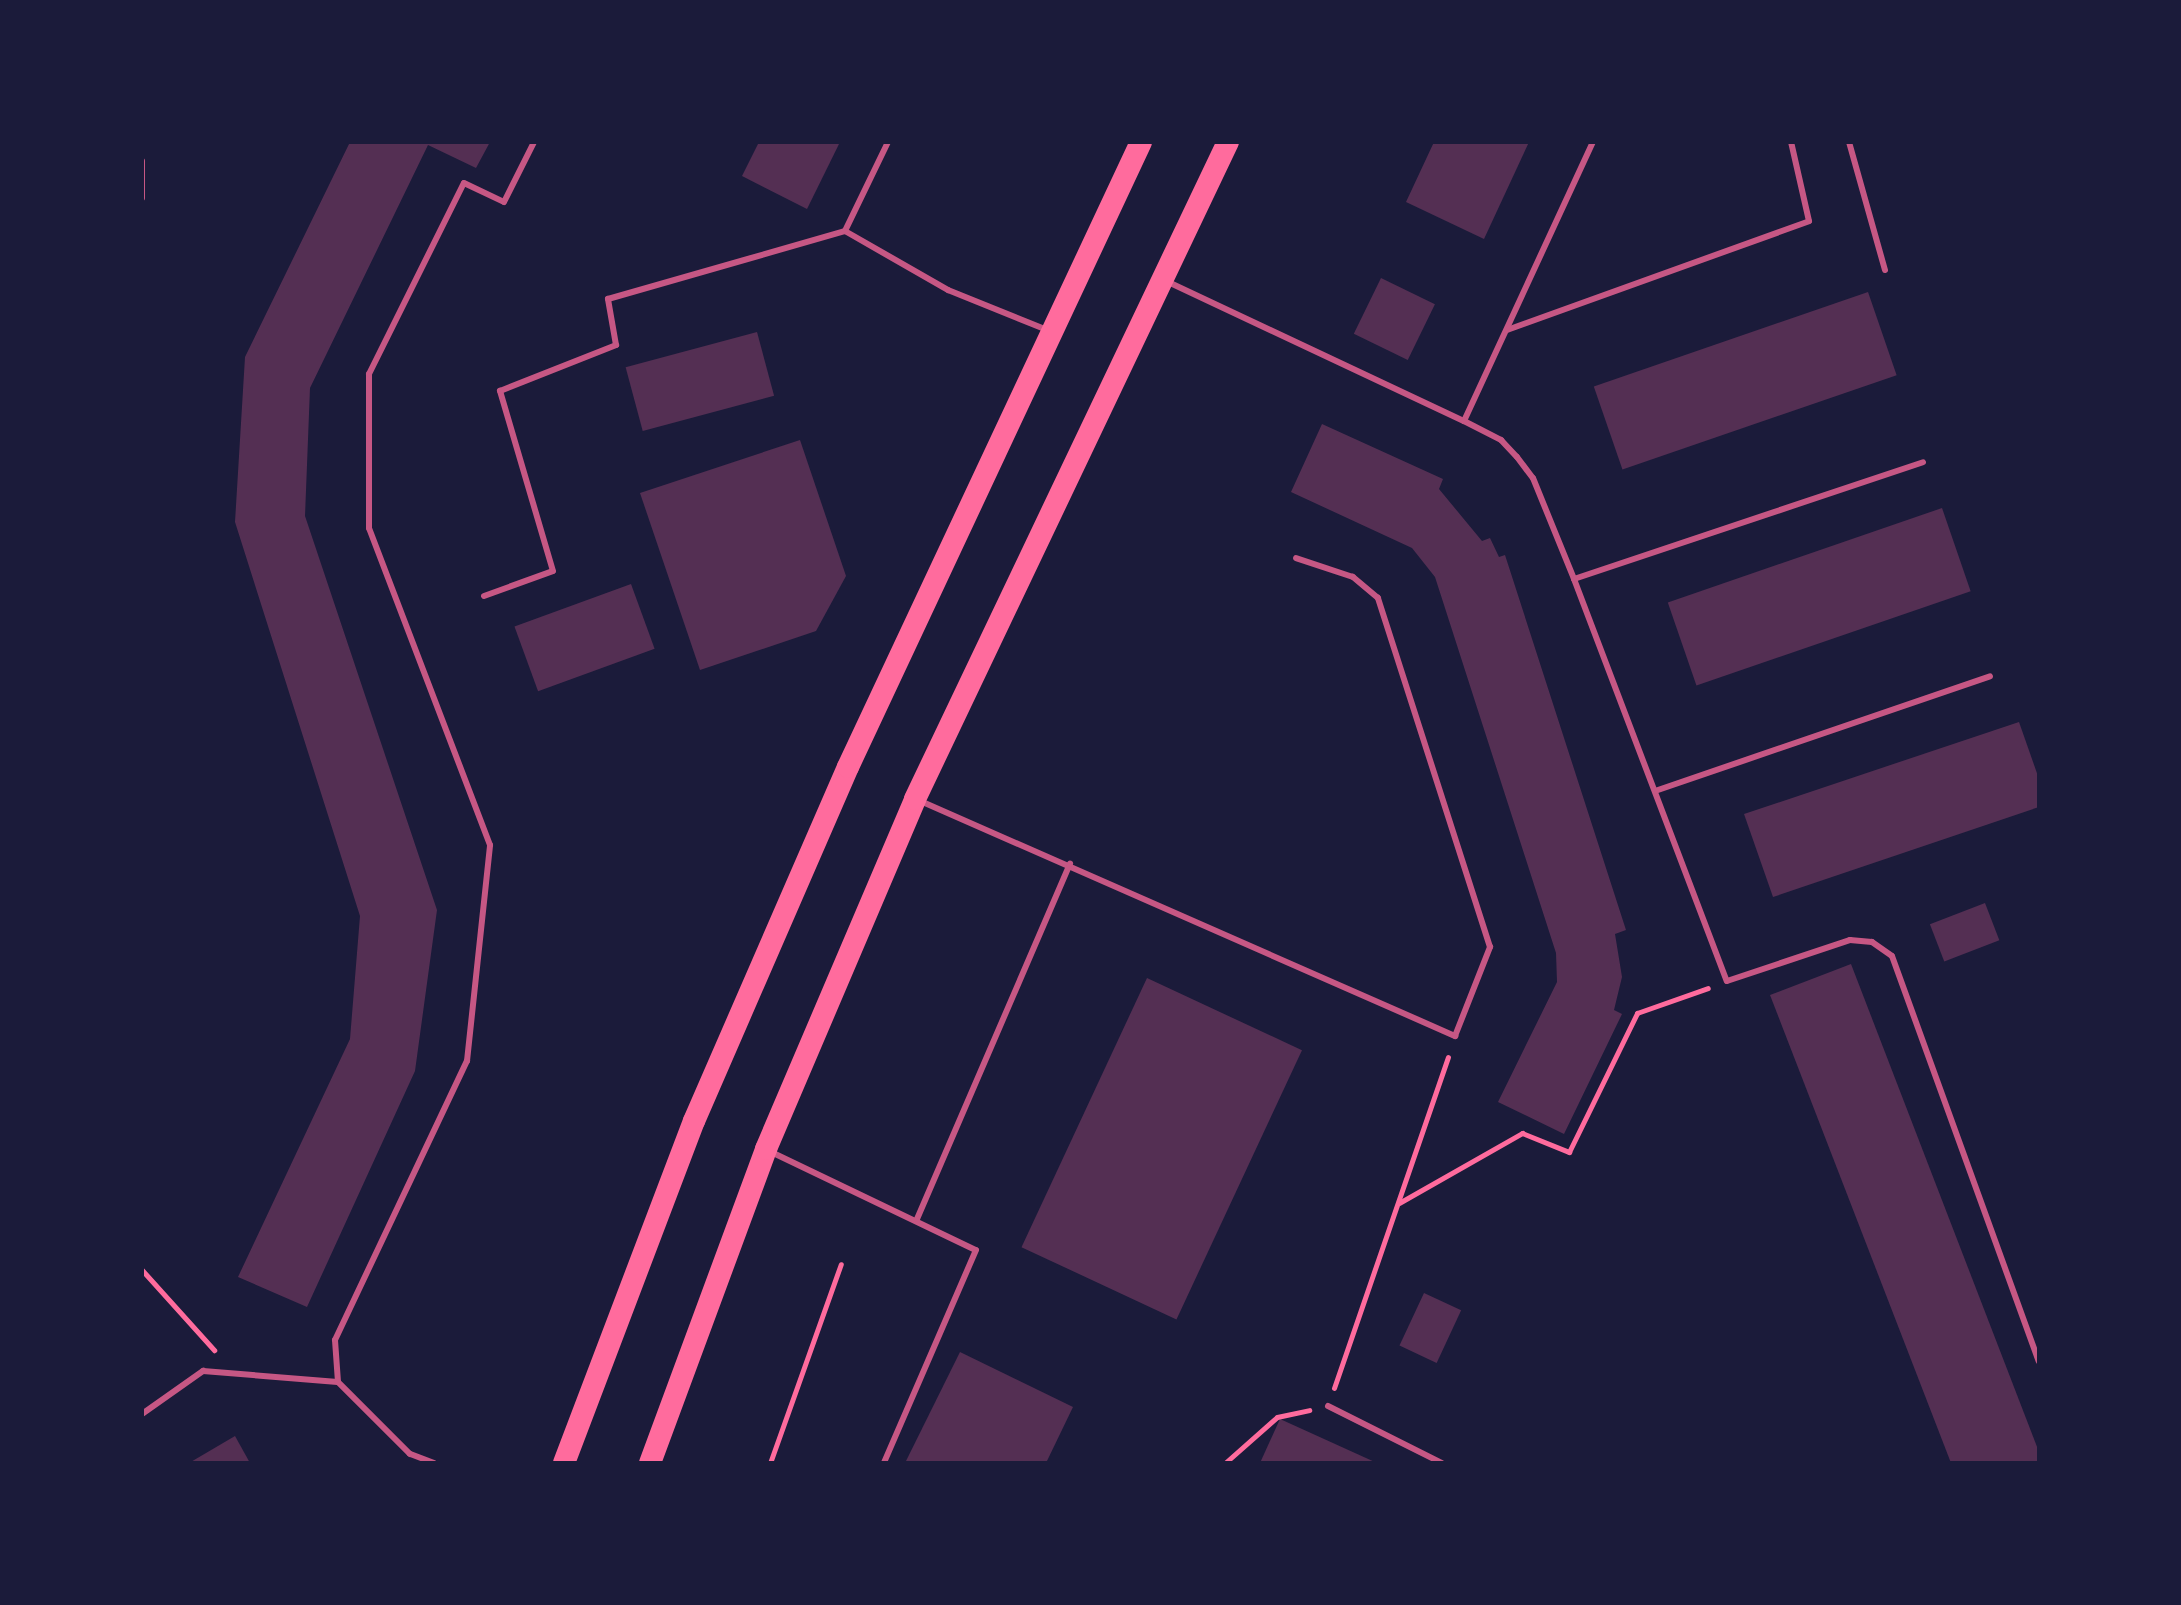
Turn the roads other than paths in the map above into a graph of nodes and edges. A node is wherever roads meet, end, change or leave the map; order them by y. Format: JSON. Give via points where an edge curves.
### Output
{"nodes":[{"id":1,"x":534,"y":142,"type":"edge"},
{"id":2,"x":888,"y":142,"type":"edge"},
{"id":3,"x":1141,"y":142,"type":"edge"},
{"id":4,"x":1228,"y":142,"type":"edge"},
{"id":5,"x":1593,"y":142,"type":"edge"},
{"id":6,"x":1791,"y":142,"type":"edge"},
{"id":7,"x":1849,"y":142,"type":"edge"},
{"id":8,"x":142,"y":161,"type":"edge"},
{"id":9,"x":142,"y":198,"type":"edge"},
{"id":10,"x":845,"y":231,"type":"junction"},
{"id":11,"x":1885,"y":270,"type":"dead end"},
{"id":12,"x":1163,"y":279,"type":"junction"},
{"id":13,"x":1507,"y":330,"type":"junction"},
{"id":14,"x":1050,"y":331,"type":"junction"},
{"id":15,"x":1464,"y":421,"type":"junction"},
{"id":16,"x":1923,"y":462,"type":"dead end"},
{"id":17,"x":1296,"y":558,"type":"dead end"},
{"id":18,"x":1574,"y":579,"type":"junction"},
{"id":19,"x":484,"y":596,"type":"dead end"},
{"id":20,"x":1990,"y":676,"type":"dead end"},
{"id":21,"x":1655,"y":791,"type":"junction"},
{"id":22,"x":915,"y":799,"type":"junction"},
{"id":23,"x":1070,"y":864,"type":"junction"},
{"id":24,"x":766,"y":1149,"type":"junction"},
{"id":25,"x":917,"y":1219,"type":"junction"},
{"id":26,"x":2039,"y":1361,"type":"edge"},
{"id":27,"x":338,"y":1382,"type":"junction"},
{"id":28,"x":1328,"y":1406,"type":"road end"},
{"id":29,"x":142,"y":1414,"type":"edge"},
{"id":30,"x":410,"y":1454,"type":"junction"},
{"id":31,"x":407,"y":1463,"type":"edge"},
{"id":32,"x":434,"y":1463,"type":"edge"},
{"id":33,"x":564,"y":1463,"type":"edge"},
{"id":34,"x":650,"y":1463,"type":"edge"},
{"id":35,"x":884,"y":1463,"type":"edge"},
{"id":36,"x":1442,"y":1463,"type":"edge"}],
"edges":[{"from":1,"to":27,"type":"lane","via":[[504,202],[464,183],[369,374],[369,528],[490,845],[467,1061],[335,1340]]},
{"from":2,"to":10,"type":"lane"},
{"from":3,"to":14,"type":"highway"},
{"from":4,"to":12,"type":"highway"},
{"from":5,"to":13,"type":"lane"},
{"from":6,"to":13,"type":"lane","via":[[1809,221]]},
{"from":7,"to":11,"type":"lane"},
{"from":8,"to":9,"type":"lane"},
{"from":10,"to":14,"type":"lane","via":[[948,290]]},
{"from":10,"to":19,"type":"lane","via":[[608,299],[616,345],[500,391],[553,571]]},
{"from":12,"to":15,"type":"lane"},
{"from":12,"to":22,"type":"highway"},
{"from":13,"to":15,"type":"lane"},
{"from":14,"to":33,"type":"highway","via":[[848,767],[694,1121]]},
{"from":15,"to":18,"type":"lane","via":[[1501,440],[1533,478]]},
{"from":16,"to":18,"type":"lane"},
{"from":17,"to":23,"type":"lane","via":[[1353,577],[1378,598],[1490,947],[1455,1036]]},
{"from":18,"to":21,"type":"lane"},
{"from":20,"to":21,"type":"lane"},
{"from":21,"to":26,"type":"lane","via":[[1727,981],[1850,940],[1872,942],[1892,956]]},
{"from":22,"to":23,"type":"lane"},
{"from":22,"to":24,"type":"highway"},
{"from":23,"to":25,"type":"lane"},
{"from":24,"to":25,"type":"lane"},
{"from":24,"to":34,"type":"highway"},
{"from":25,"to":35,"type":"lane","via":[[976,1250]]},
{"from":27,"to":29,"type":"lane","via":[[203,1371]]},
{"from":27,"to":30,"type":"lane"},
{"from":28,"to":36,"type":"lane"},
{"from":30,"to":31,"type":"lane"},
{"from":30,"to":32,"type":"lane"}]}
